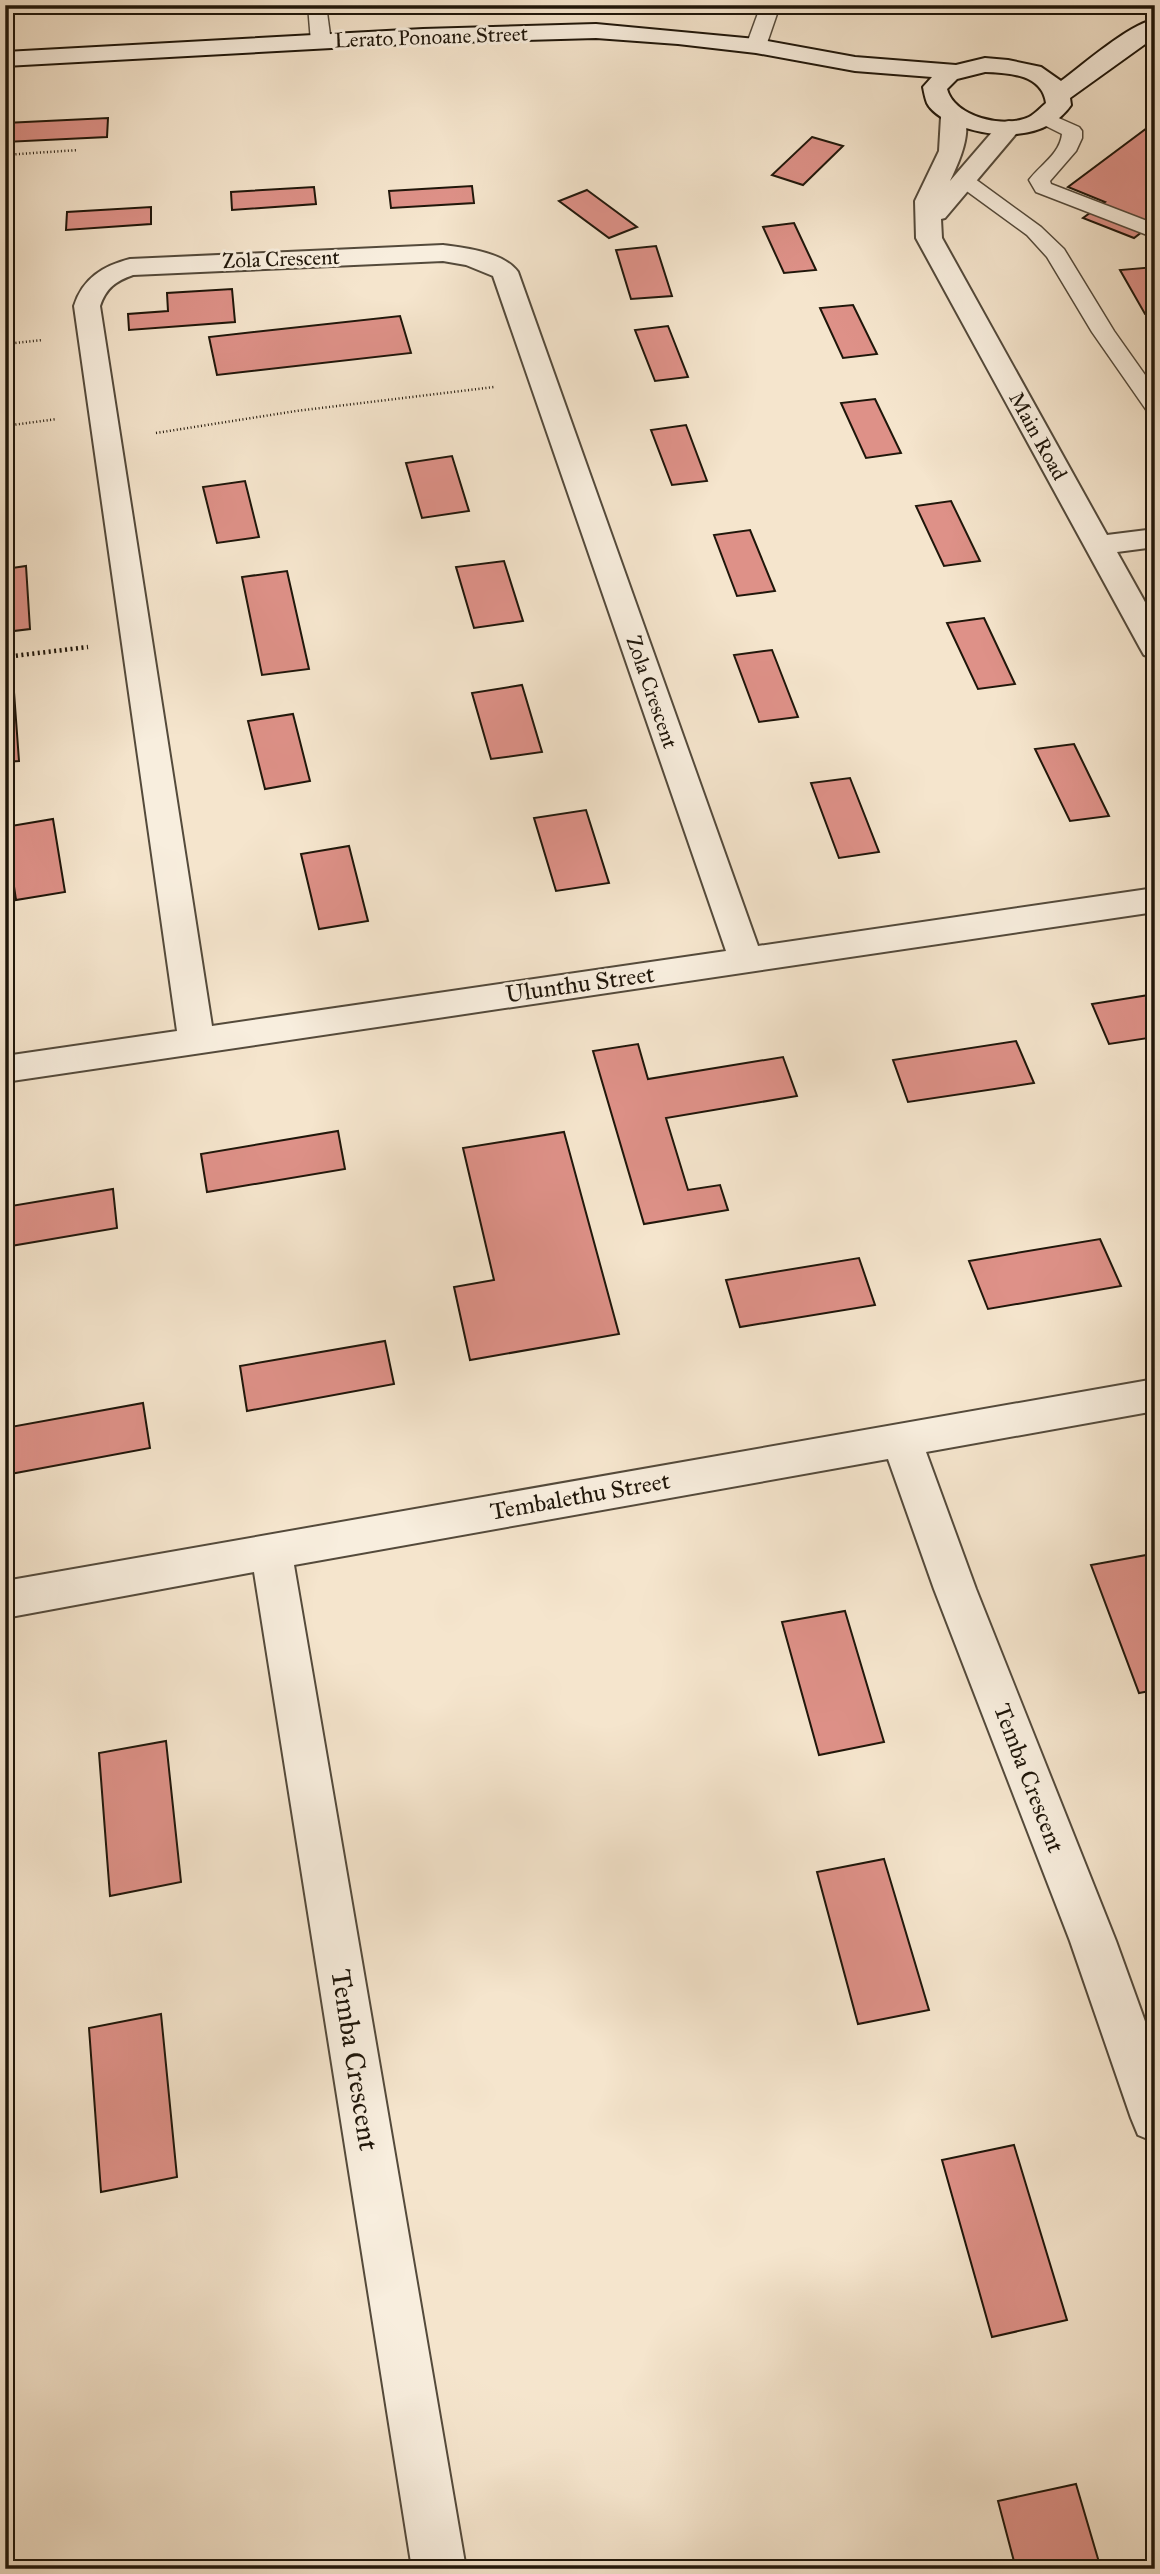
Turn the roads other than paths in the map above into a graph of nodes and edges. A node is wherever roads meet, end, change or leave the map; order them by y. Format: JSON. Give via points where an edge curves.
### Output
{"nodes":[{"id":1,"x":317,"y":5,"type":"edge"},
{"id":2,"x":771,"y":5,"type":"edge"},
{"id":3,"x":1155,"y":26,"type":"edge"},
{"id":4,"x":321,"y":42,"type":"junction"},
{"id":5,"x":756,"y":46,"type":"junction"},
{"id":6,"x":1115,"y":52,"type":"junction"},
{"id":7,"x":5,"y":59,"type":"edge"},
{"id":8,"x":855,"y":64,"type":"junction"},
{"id":9,"x":1027,"y":70,"type":"junction"},
{"id":10,"x":951,"y":71,"type":"junction"},
{"id":11,"x":1059,"y":95,"type":"junction"},
{"id":12,"x":945,"y":110,"type":"junction"},
{"id":13,"x":1045,"y":118,"type":"junction"},
{"id":14,"x":1009,"y":128,"type":"junction"},
{"id":15,"x":964,"y":180,"type":"junction"},
{"id":16,"x":927,"y":222,"type":"junction"},
{"id":17,"x":1155,"y":232,"type":"edge"},
{"id":18,"x":1155,"y":406,"type":"edge"},
{"id":19,"x":1155,"y":538,"type":"edge"},
{"id":20,"x":1098,"y":545,"type":"junction"},
{"id":21,"x":1155,"y":648,"type":"edge"},
{"id":22,"x":1155,"y":900,"type":"edge"},
{"id":23,"x":746,"y":960,"type":"junction"},
{"id":24,"x":196,"y":1040,"type":"junction"},
{"id":25,"x":5,"y":1069,"type":"edge"},
{"id":26,"x":1155,"y":1395,"type":"edge"},
{"id":27,"x":901,"y":1440,"type":"junction"},
{"id":28,"x":271,"y":1550,"type":"junction"},
{"id":29,"x":5,"y":1600,"type":"edge"},
{"id":30,"x":1155,"y":2118,"type":"edge"},
{"id":31,"x":439,"y":2569,"type":"edge"}],
"edges":[{"from":1,"to":4,"type":"lane"},
{"from":2,"to":5,"type":"lane"},
{"from":3,"to":6,"type":"street"},
{"from":4,"to":5,"type":"street","name":"Lerato Ponoane Street","via":[[596,32]]},
{"from":4,"to":7,"type":"street","name":"Lerato Ponoane Street"},
{"from":5,"to":8,"type":"street","name":"Lerato Ponoane Street"},
{"from":6,"to":9,"type":"street"},
{"from":6,"to":11,"type":"street"},
{"from":8,"to":10,"type":"street","name":"Lerato Ponoane Street"},
{"from":8,"to":12,"type":"street","name":"Lerato Ponoane Street"},
{"from":9,"to":10,"type":"street","name":"Lerato Ponoane Street","via":[[985,65]]},
{"from":9,"to":11,"type":"street","via":[[1054,85]]},
{"from":10,"to":12,"type":"street","via":[[934,92]]},
{"from":11,"to":13,"type":"street","via":[[1059,105]]},
{"from":12,"to":14,"type":"street","name":"Lerato Ponoane Street","via":[[969,123]]},
{"from":12,"to":16,"type":"street","via":[[951,150],[929,201]]},
{"from":13,"to":14,"type":"street"},
{"from":13,"to":17,"type":"lane","via":[[1072,131],[1073,136],[1068,149],[1039,180],[1043,188]]},
{"from":14,"to":15,"type":"street"},
{"from":15,"to":16,"type":"street"},
{"from":15,"to":18,"type":"lane","via":[[1034,230],[1056,254]]},
{"from":16,"to":20,"type":"street","name":"Main Road","via":[[929,238]]},
{"from":19,"to":20,"type":"street"},
{"from":20,"to":21,"type":"street","name":"Main Road"},
{"from":22,"to":23,"type":"street","name":"Ulunthu Street"},
{"from":23,"to":24,"type":"street","name":"Ulunthu Street"},
{"from":23,"to":24,"type":"street","name":"Zola Crescent","via":[[505,272],[470,256],[443,253],[130,267],[100,280],[90,291],[87,306]]},
{"from":24,"to":25,"type":"street","name":"Ulunthu Street"},
{"from":26,"to":27,"type":"street","name":"Tembalethu Street"},
{"from":27,"to":28,"type":"street","name":"Tembalethu Street"},
{"from":27,"to":30,"type":"street","name":"Temba Crescent","via":[[1093,1941]]},
{"from":28,"to":29,"type":"street","name":"Tembalethu Street"},
{"from":28,"to":31,"type":"street","name":"Temba Crescent"}]}
